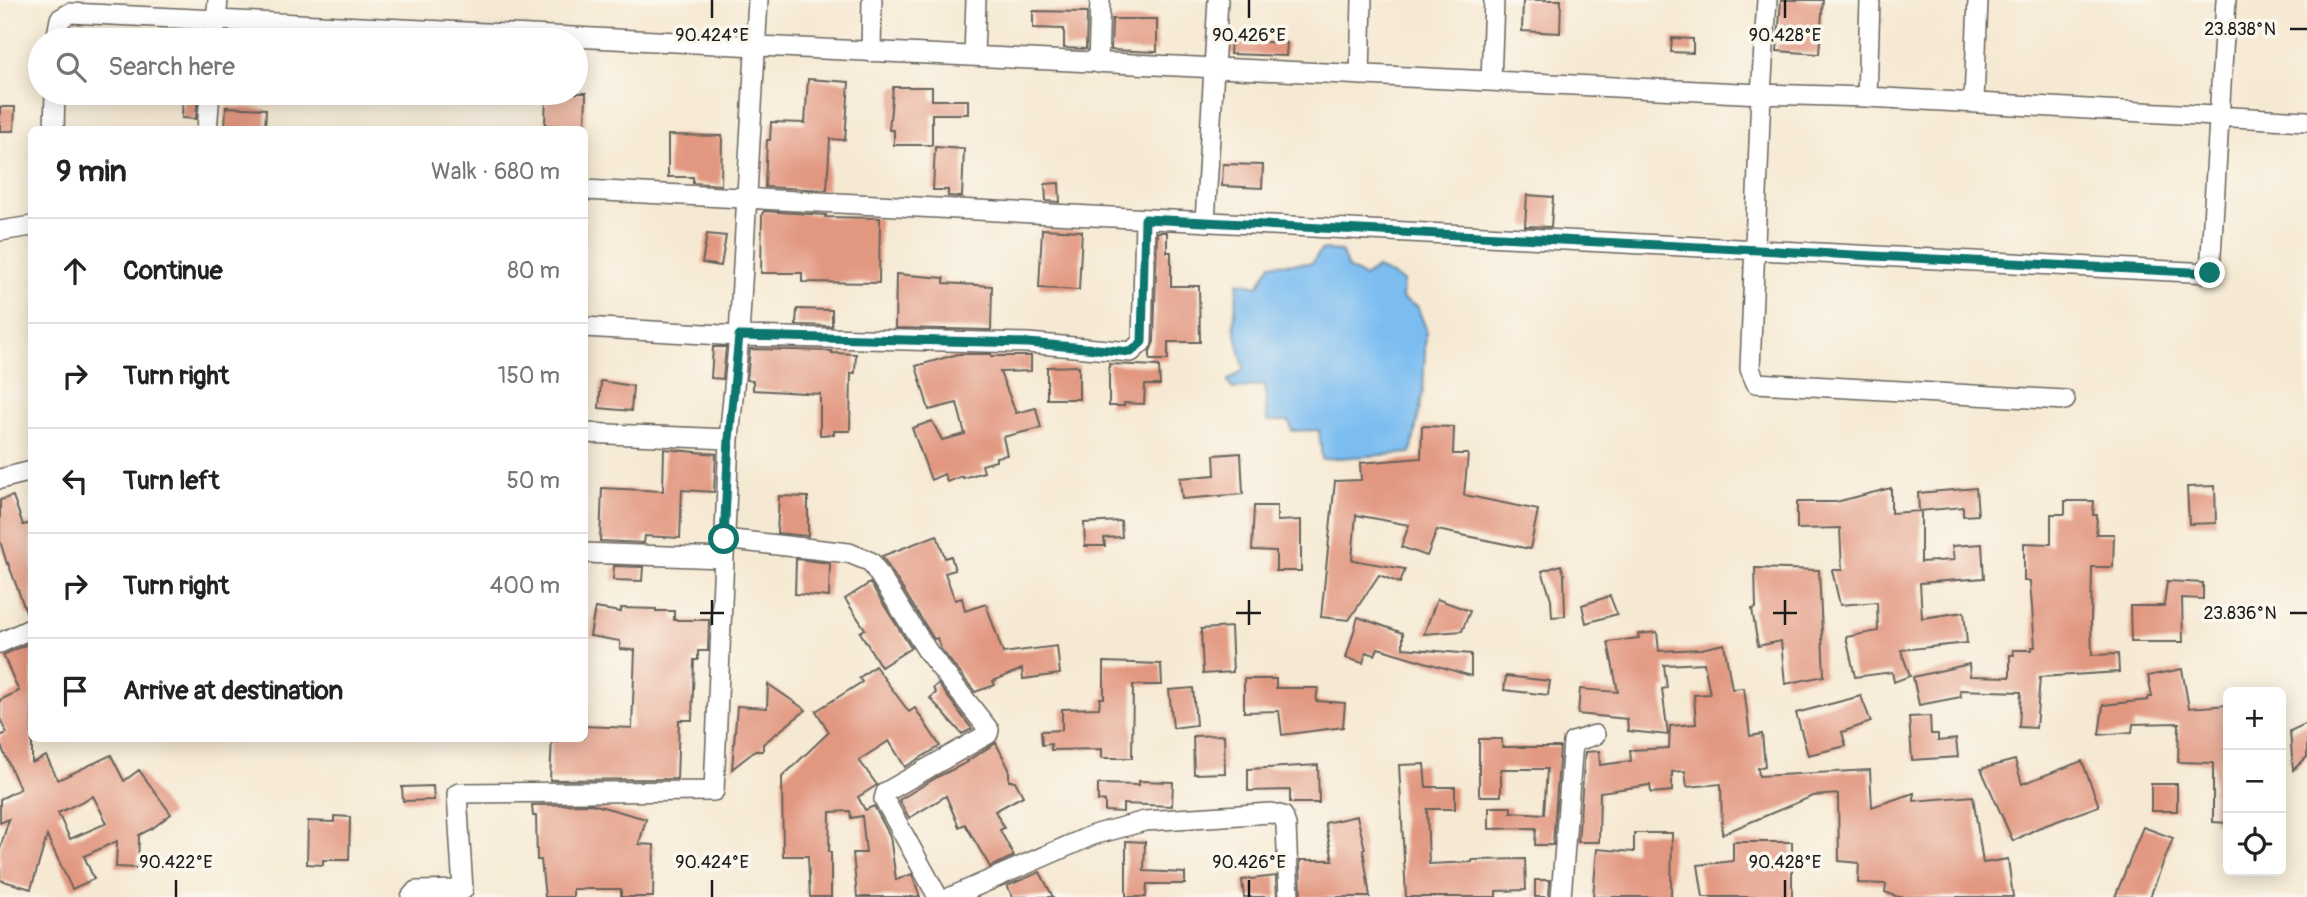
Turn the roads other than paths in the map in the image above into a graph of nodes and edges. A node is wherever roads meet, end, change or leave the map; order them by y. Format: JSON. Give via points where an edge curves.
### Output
{"nodes":[{"id":1,"x":218,"y":0,"type":"edge"},
{"id":2,"x":758,"y":0,"type":"edge"},
{"id":3,"x":872,"y":0,"type":"edge"},
{"id":4,"x":976,"y":0,"type":"edge"},
{"id":5,"x":1100,"y":0,"type":"edge"},
{"id":6,"x":1218,"y":0,"type":"edge"},
{"id":7,"x":1362,"y":0,"type":"edge"},
{"id":8,"x":1494,"y":0,"type":"edge"},
{"id":9,"x":1767,"y":0,"type":"edge"},
{"id":10,"x":1870,"y":0,"type":"edge"},
{"id":11,"x":1978,"y":0,"type":"edge"},
{"id":12,"x":2226,"y":0,"type":"edge"},
{"id":13,"x":216,"y":20,"type":"junction"},
{"id":14,"x":58,"y":28,"type":"edge"},
{"id":15,"x":215,"y":28,"type":"edge"},
{"id":16,"x":382,"y":28,"type":"edge"},
{"id":17,"x":588,"y":38,"type":"edge"},
{"id":18,"x":755,"y":46,"type":"junction"},
{"id":19,"x":871,"y":51,"type":"junction"},
{"id":20,"x":974,"y":57,"type":"junction"},
{"id":21,"x":1098,"y":63,"type":"junction"},
{"id":22,"x":1214,"y":68,"type":"junction"},
{"id":23,"x":1360,"y":75,"type":"junction"},
{"id":24,"x":1491,"y":81,"type":"junction"},
{"id":25,"x":1761,"y":94,"type":"junction"},
{"id":26,"x":1867,"y":97,"type":"junction"},
{"id":27,"x":1974,"y":102,"type":"junction"},
{"id":28,"x":55,"y":105,"type":"edge"},
{"id":29,"x":209,"y":105,"type":"edge"},
{"id":30,"x":2220,"y":117,"type":"junction"},
{"id":31,"x":2307,"y":121,"type":"edge"},
{"id":32,"x":54,"y":126,"type":"edge"},
{"id":33,"x":207,"y":126,"type":"edge"},
{"id":34,"x":588,"y":190,"type":"edge"},
{"id":35,"x":746,"y":198,"type":"junction"},
{"id":36,"x":1145,"y":219,"type":"junction"},
{"id":37,"x":1205,"y":222,"type":"junction"},
{"id":38,"x":28,"y":227,"type":"edge"},
{"id":39,"x":0,"y":231,"type":"edge"},
{"id":40,"x":1754,"y":250,"type":"junction"},
{"id":41,"x":588,"y":327,"type":"edge"},
{"id":42,"x":739,"y":336,"type":"junction"},
{"id":43,"x":2065,"y":400,"type":"dead end"},
{"id":44,"x":588,"y":433,"type":"edge"},
{"id":45,"x":729,"y":439,"type":"junction"},
{"id":46,"x":28,"y":472,"type":"edge"},
{"id":47,"x":0,"y":479,"type":"edge"},
{"id":48,"x":724,"y":549,"type":"junction"},
{"id":49,"x":588,"y":553,"type":"edge"},
{"id":50,"x":28,"y":630,"type":"edge"},
{"id":51,"x":0,"y":643,"type":"edge"},
{"id":52,"x":1595,"y":735,"type":"dead end"},
{"id":53,"x":411,"y":897,"type":"edge"},
{"id":54,"x":938,"y":897,"type":"edge"},
{"id":55,"x":951,"y":897,"type":"edge"},
{"id":56,"x":1289,"y":897,"type":"edge"},
{"id":57,"x":1561,"y":897,"type":"edge"}],
"edges":[{"from":1,"to":13,"type":"street"},
{"from":2,"to":18,"type":"street"},
{"from":3,"to":19,"type":"street"},
{"from":4,"to":20,"type":"street"},
{"from":5,"to":21,"type":"street"},
{"from":6,"to":22,"type":"street"},
{"from":7,"to":23,"type":"street"},
{"from":8,"to":24,"type":"street"},
{"from":9,"to":25,"type":"street"},
{"from":10,"to":26,"type":"street"},
{"from":11,"to":27,"type":"street"},
{"from":12,"to":30,"type":"street"},
{"from":13,"to":14,"type":"street","via":[[70,13],[60,19]]},
{"from":13,"to":15,"type":"street"},
{"from":13,"to":16,"type":"street"},
{"from":17,"to":18,"type":"street"},
{"from":18,"to":19,"type":"street"},
{"from":18,"to":35,"type":"street"},
{"from":19,"to":20,"type":"street"},
{"from":20,"to":21,"type":"street"},
{"from":21,"to":22,"type":"street"},
{"from":22,"to":23,"type":"street"},
{"from":22,"to":37,"type":"street"},
{"from":23,"to":24,"type":"street"},
{"from":24,"to":25,"type":"street"},
{"from":25,"to":26,"type":"street"},
{"from":25,"to":40,"type":"street"},
{"from":26,"to":27,"type":"street"},
{"from":27,"to":30,"type":"street"},
{"from":28,"to":32,"type":"street"},
{"from":29,"to":33,"type":"street"},
{"from":30,"to":31,"type":"street"},
{"from":30,"to":40,"type":"street","via":[[2210,273]]},
{"from":34,"to":35,"type":"street"},
{"from":35,"to":36,"type":"street"},
{"from":35,"to":42,"type":"street"},
{"from":36,"to":37,"type":"street"},
{"from":36,"to":42,"type":"street","via":[[1142,342],[1131,352],[1028,343]]},
{"from":37,"to":40,"type":"street"},
{"from":38,"to":39,"type":"street"},
{"from":40,"to":43,"type":"street","via":[[1751,369],[1756,383]]},
{"from":41,"to":42,"type":"street"},
{"from":42,"to":45,"type":"street"},
{"from":44,"to":45,"type":"street"},
{"from":45,"to":48,"type":"street"},
{"from":46,"to":47,"type":"street"},
{"from":48,"to":49,"type":"street"},
{"from":48,"to":53,"type":"street","via":[[714,791],[459,793],[465,887],[416,891]]},
{"from":48,"to":54,"type":"street","via":[[849,552],[871,562],[928,652],[989,730],[886,792],[884,799]]},
{"from":50,"to":51,"type":"street"},
{"from":52,"to":57,"type":"street","via":[[1573,742]]},
{"from":55,"to":56,"type":"street","via":[[1093,835],[1145,821],[1271,813],[1283,816],[1286,825]]}]}
